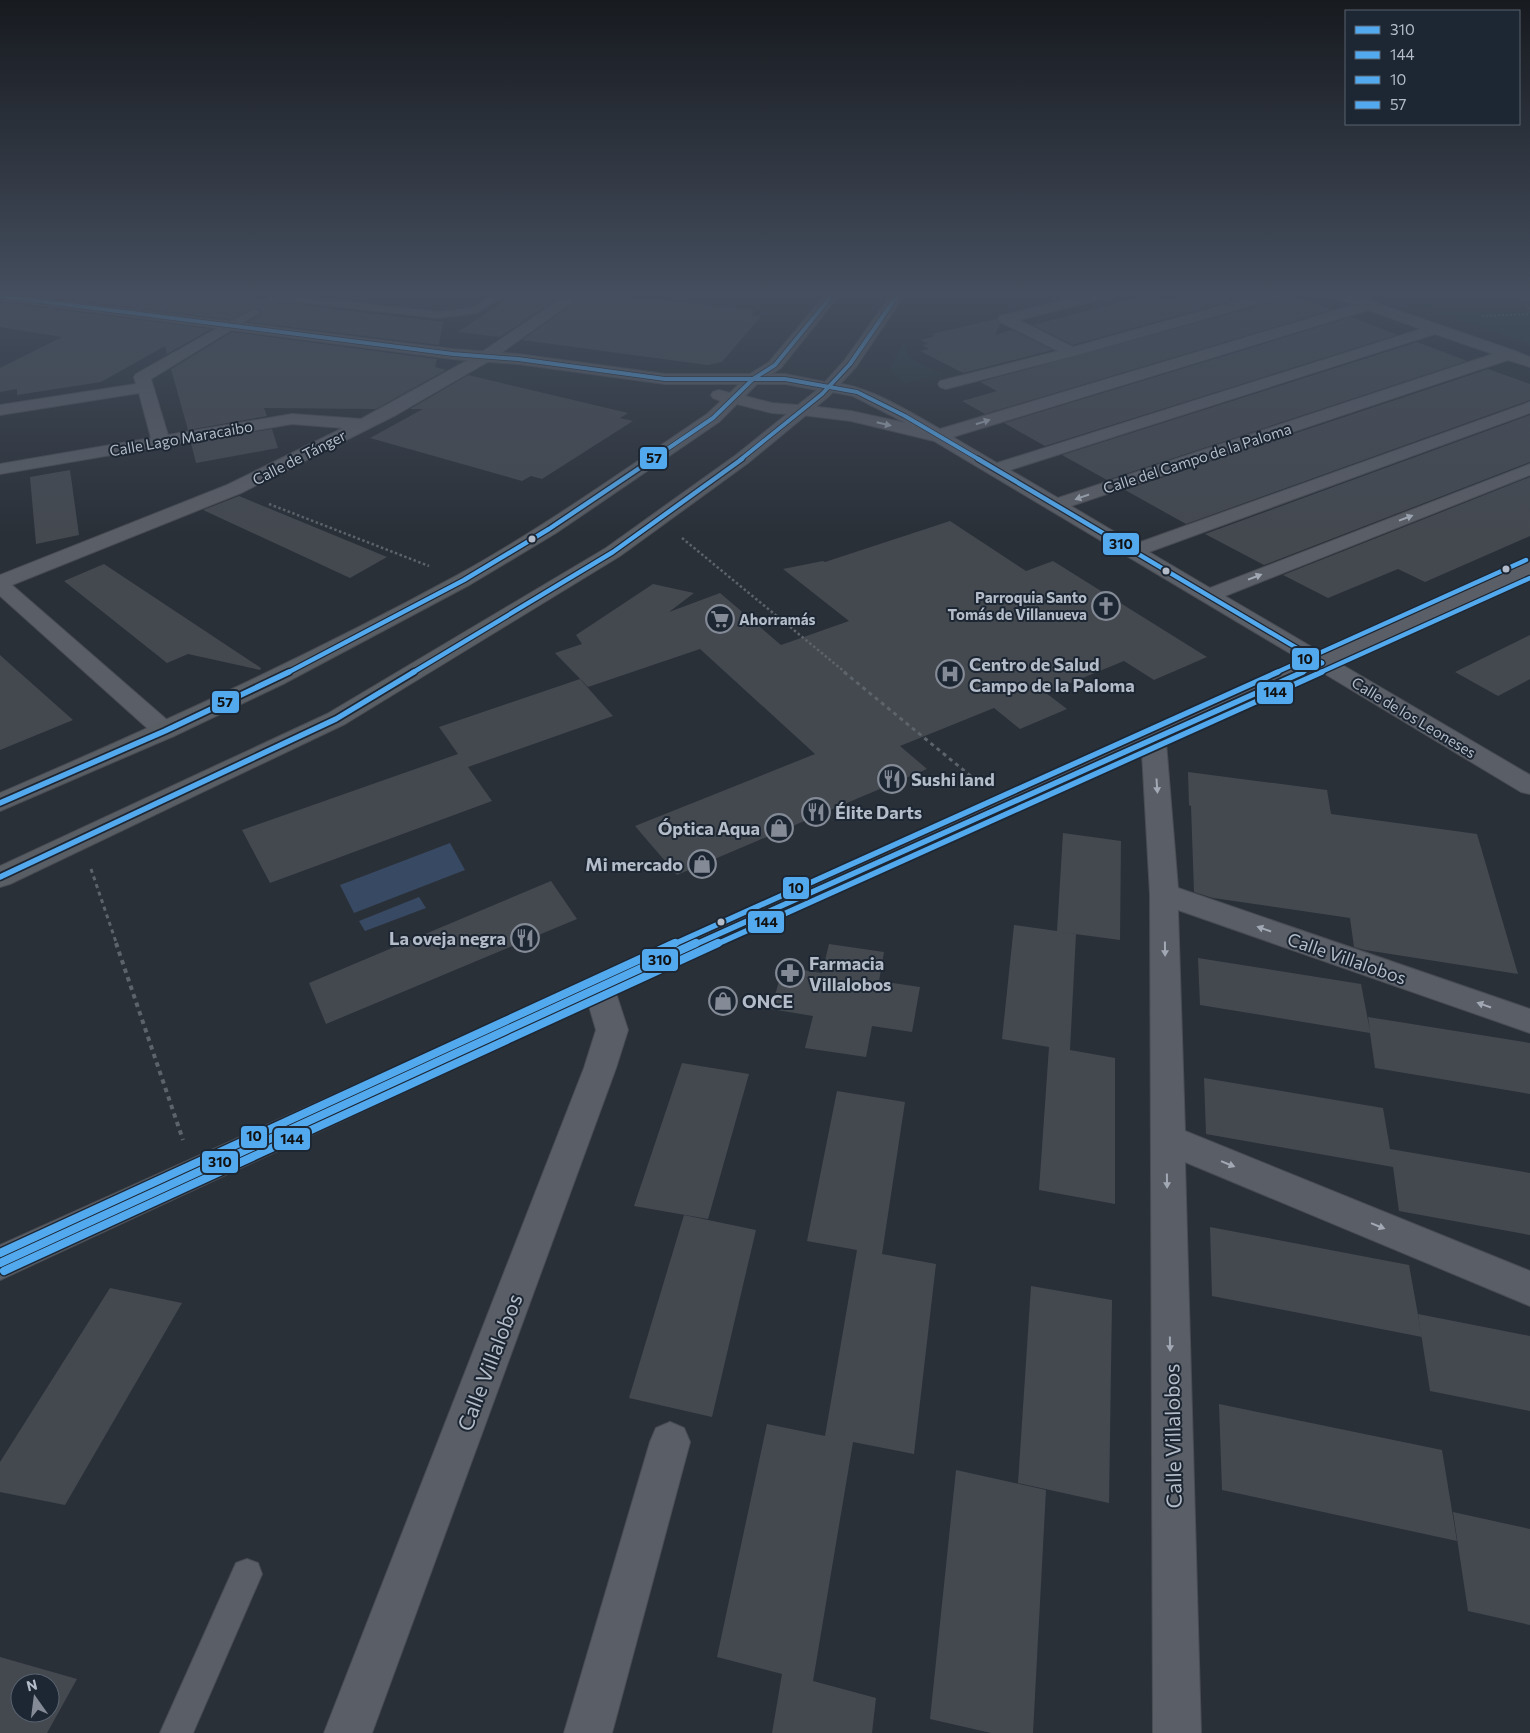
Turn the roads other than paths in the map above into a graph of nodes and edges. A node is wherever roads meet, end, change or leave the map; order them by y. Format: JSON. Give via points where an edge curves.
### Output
{"nodes":[{"id":1,"x":147,"y":374,"type":"edge"},
{"id":2,"x":454,"y":374,"type":"edge"},
{"id":3,"x":627,"y":374,"type":"edge"},
{"id":4,"x":762,"y":374,"type":"edge"},
{"id":5,"x":841,"y":374,"type":"edge"},
{"id":6,"x":986,"y":374,"type":"edge"},
{"id":7,"x":1141,"y":374,"type":"edge"},
{"id":8,"x":1295,"y":374,"type":"edge"},
{"id":9,"x":1450,"y":374,"type":"edge"},
{"id":10,"x":665,"y":379,"type":"junction"},
{"id":11,"x":754,"y":379,"type":"junction"},
{"id":12,"x":946,"y":384,"type":"dead end"},
{"id":13,"x":144,"y":387,"type":"junction"},
{"id":14,"x":828,"y":387,"type":"junction"},
{"id":15,"x":734,"y":399,"type":"junction"},
{"id":16,"x":1530,"y":407,"type":"edge"},
{"id":17,"x":0,"y":410,"type":"edge"},
{"id":18,"x":802,"y":410,"type":"junction"},
{"id":19,"x":363,"y":424,"type":"junction"},
{"id":20,"x":937,"y":436,"type":"junction"},
{"id":21,"x":161,"y":441,"type":"junction"},
{"id":22,"x":1530,"y":469,"type":"edge"},
{"id":23,"x":0,"y":470,"type":"edge"},
{"id":24,"x":994,"y":470,"type":"junction"},
{"id":25,"x":1056,"y":505,"type":"junction"},
{"id":26,"x":1133,"y":551,"type":"junction"},
{"id":27,"x":1530,"y":568,"type":"edge"},
{"id":28,"x":0,"y":584,"type":"edge"},
{"id":29,"x":1210,"y":595,"type":"junction"},
{"id":30,"x":1322,"y":663,"type":"junction"},
{"id":31,"x":165,"y":731,"type":"junction"},
{"id":32,"x":1153,"y":738,"type":"junction"},
{"id":33,"x":1530,"y":786,"type":"edge"},
{"id":34,"x":0,"y":803,"type":"edge"},
{"id":35,"x":0,"y":877,"type":"edge"},
{"id":36,"x":1164,"y":894,"type":"junction"},
{"id":37,"x":600,"y":989,"type":"junction"},
{"id":38,"x":1530,"y":1021,"type":"edge"},
{"id":39,"x":1167,"y":1139,"type":"junction"},
{"id":40,"x":0,"y":1263,"type":"edge"},
{"id":41,"x":1530,"y":1289,"type":"edge"},
{"id":42,"x":670,"y":1442,"type":"dead end"},
{"id":43,"x":247,"y":1574,"type":"dead end"},
{"id":44,"x":176,"y":1733,"type":"edge"},
{"id":45,"x":348,"y":1733,"type":"edge"},
{"id":46,"x":588,"y":1733,"type":"edge"},
{"id":47,"x":1177,"y":1733,"type":"edge"}],
"edges":[{"from":1,"to":13,"type":"street","via":[[142,377]]},
{"from":2,"to":19,"type":"street","name":"Calle de Tánger"},
{"from":3,"to":10,"type":"main road"},
{"from":4,"to":11,"type":"main road"},
{"from":5,"to":14,"type":"main road"},
{"from":6,"to":12,"type":"street"},
{"from":20,"to":7,"type":"street","one_way":true},
{"from":8,"to":24,"type":"street"},
{"from":9,"to":25,"type":"street","name":"Calle del Campo de la Paloma","one_way":true},
{"from":10,"to":11,"type":"main road"},
{"from":10,"to":15,"type":"main road"},
{"from":11,"to":14,"type":"main road","via":[[785,379]]},
{"from":11,"to":15,"type":"main road"},
{"from":13,"to":17,"type":"street"},
{"from":13,"to":21,"type":"street"},
{"from":14,"to":18,"type":"main road"},
{"from":14,"to":20,"type":"street","name":"Calle de los Leoneses","via":[[857,392]]},
{"from":15,"to":18,"type":"main road","via":[[772,408]]},
{"from":15,"to":31,"type":"main road","via":[[713,418],[549,529],[464,580],[275,679]]},
{"from":16,"to":26,"type":"street"},
{"from":18,"to":20,"type":"street","name":"Calle de los Leoneses","one_way":true,"via":[[851,416]]},
{"from":18,"to":35,"type":"main road","via":[[761,444],[613,552],[336,719]]},
{"from":19,"to":21,"type":"street","name":"Calle Lago Maracaibo","via":[[292,419]]},
{"from":19,"to":28,"type":"street","name":"Calle de Tánger","via":[[234,490]]},
{"from":20,"to":24,"type":"street","name":"Calle de los Leoneses"},
{"from":21,"to":23,"type":"street","name":"Calle Lago Maracaibo"},
{"from":29,"to":22,"type":"street","one_way":true},
{"from":24,"to":25,"type":"street","name":"Calle de los Leoneses"},
{"from":25,"to":26,"type":"street","name":"Calle de los Leoneses"},
{"from":26,"to":29,"type":"street","name":"Calle de los Leoneses"},
{"from":27,"to":30,"type":"street"},
{"from":28,"to":31,"type":"street"},
{"from":29,"to":30,"type":"street","name":"Calle de los Leoneses"},
{"from":30,"to":32,"type":"street"},
{"from":30,"to":33,"type":"street","name":"Calle de los Leoneses"},
{"from":31,"to":34,"type":"main road"},
{"from":32,"to":36,"type":"street","name":"Calle Villalobos","one_way":true},
{"from":32,"to":37,"type":"street"},
{"from":38,"to":36,"type":"street","name":"Calle Villalobos","one_way":true},
{"from":36,"to":39,"type":"street","name":"Calle Villalobos","one_way":true},
{"from":37,"to":40,"type":"street"},
{"from":37,"to":45,"type":"street","name":"Calle Villalobos","via":[[612,1030],[600,1068]]},
{"from":39,"to":41,"type":"street","one_way":true},
{"from":39,"to":47,"type":"street","name":"Calle Villalobos","one_way":true},
{"from":42,"to":46,"type":"street"},
{"from":43,"to":44,"type":"lane"}]}
